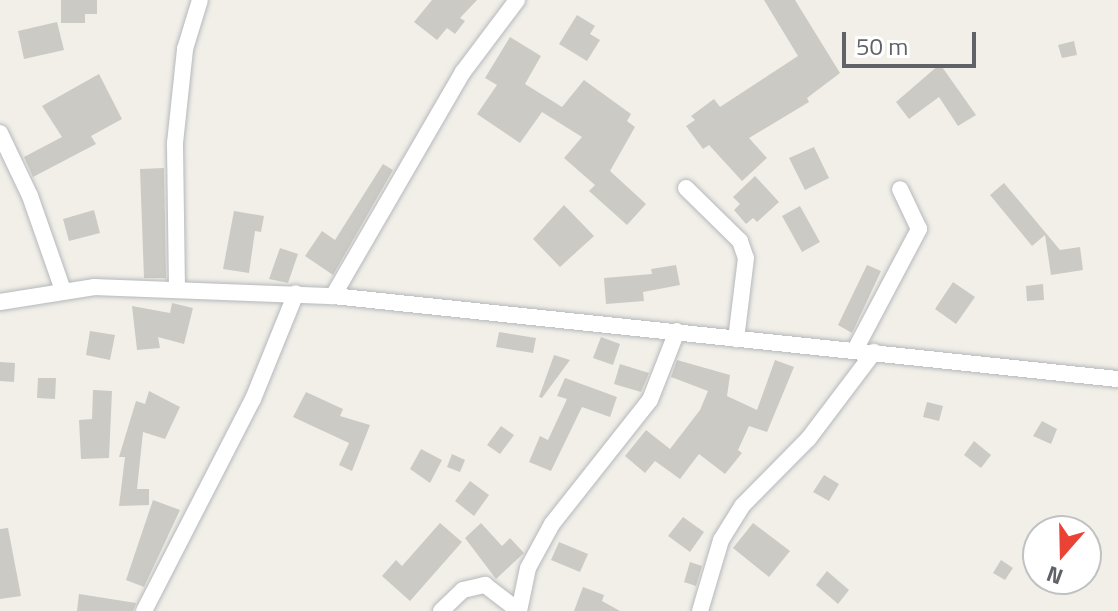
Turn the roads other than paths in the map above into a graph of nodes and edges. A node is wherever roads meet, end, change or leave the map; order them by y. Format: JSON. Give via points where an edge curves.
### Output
{"nodes":[{"id":1,"x":200,"y":0,"type":"edge"},
{"id":2,"x":517,"y":0,"type":"edge"},
{"id":3,"x":0,"y":133,"type":"edge"},
{"id":4,"x":686,"y":188,"type":"dead end"},
{"id":5,"x":900,"y":189,"type":"dead end"},
{"id":6,"x":177,"y":289,"type":"junction"},
{"id":7,"x":63,"y":290,"type":"junction"},
{"id":8,"x":296,"y":293,"type":"junction"},
{"id":9,"x":333,"y":296,"type":"junction"},
{"id":10,"x":0,"y":302,"type":"edge"},
{"id":11,"x":677,"y":331,"type":"junction"},
{"id":12,"x":736,"y":339,"type":"junction"},
{"id":13,"x":856,"y":348,"type":"junction"},
{"id":14,"x":874,"y":352,"type":"junction"},
{"id":15,"x":1118,"y":379,"type":"edge"},
{"id":16,"x":144,"y":611,"type":"edge"},
{"id":17,"x":441,"y":611,"type":"edge"},
{"id":18,"x":519,"y":611,"type":"edge"},
{"id":19,"x":700,"y":611,"type":"edge"}],
"edges":[{"from":1,"to":6,"type":"street","via":[[185,49],[175,143]]},
{"from":2,"to":9,"type":"street","via":[[463,72]]},
{"from":3,"to":7,"type":"street","via":[[30,196]]},
{"from":4,"to":12,"type":"street","via":[[740,241],[746,258]]},
{"from":5,"to":13,"type":"street","via":[[919,229]]},
{"from":6,"to":7,"type":"street"},
{"from":6,"to":8,"type":"street"},
{"from":7,"to":10,"type":"street"},
{"from":8,"to":9,"type":"street"},
{"from":8,"to":16,"type":"street","via":[[253,399]]},
{"from":9,"to":11,"type":"street"},
{"from":11,"to":12,"type":"street"},
{"from":11,"to":18,"type":"street","via":[[650,400],[552,524],[528,568]]},
{"from":12,"to":13,"type":"street"},
{"from":13,"to":14,"type":"street"},
{"from":14,"to":15,"type":"street"},
{"from":14,"to":19,"type":"street","via":[[809,438],[742,506],[721,540]]},
{"from":17,"to":18,"type":"street","via":[[463,590],[485,585]]}]}
